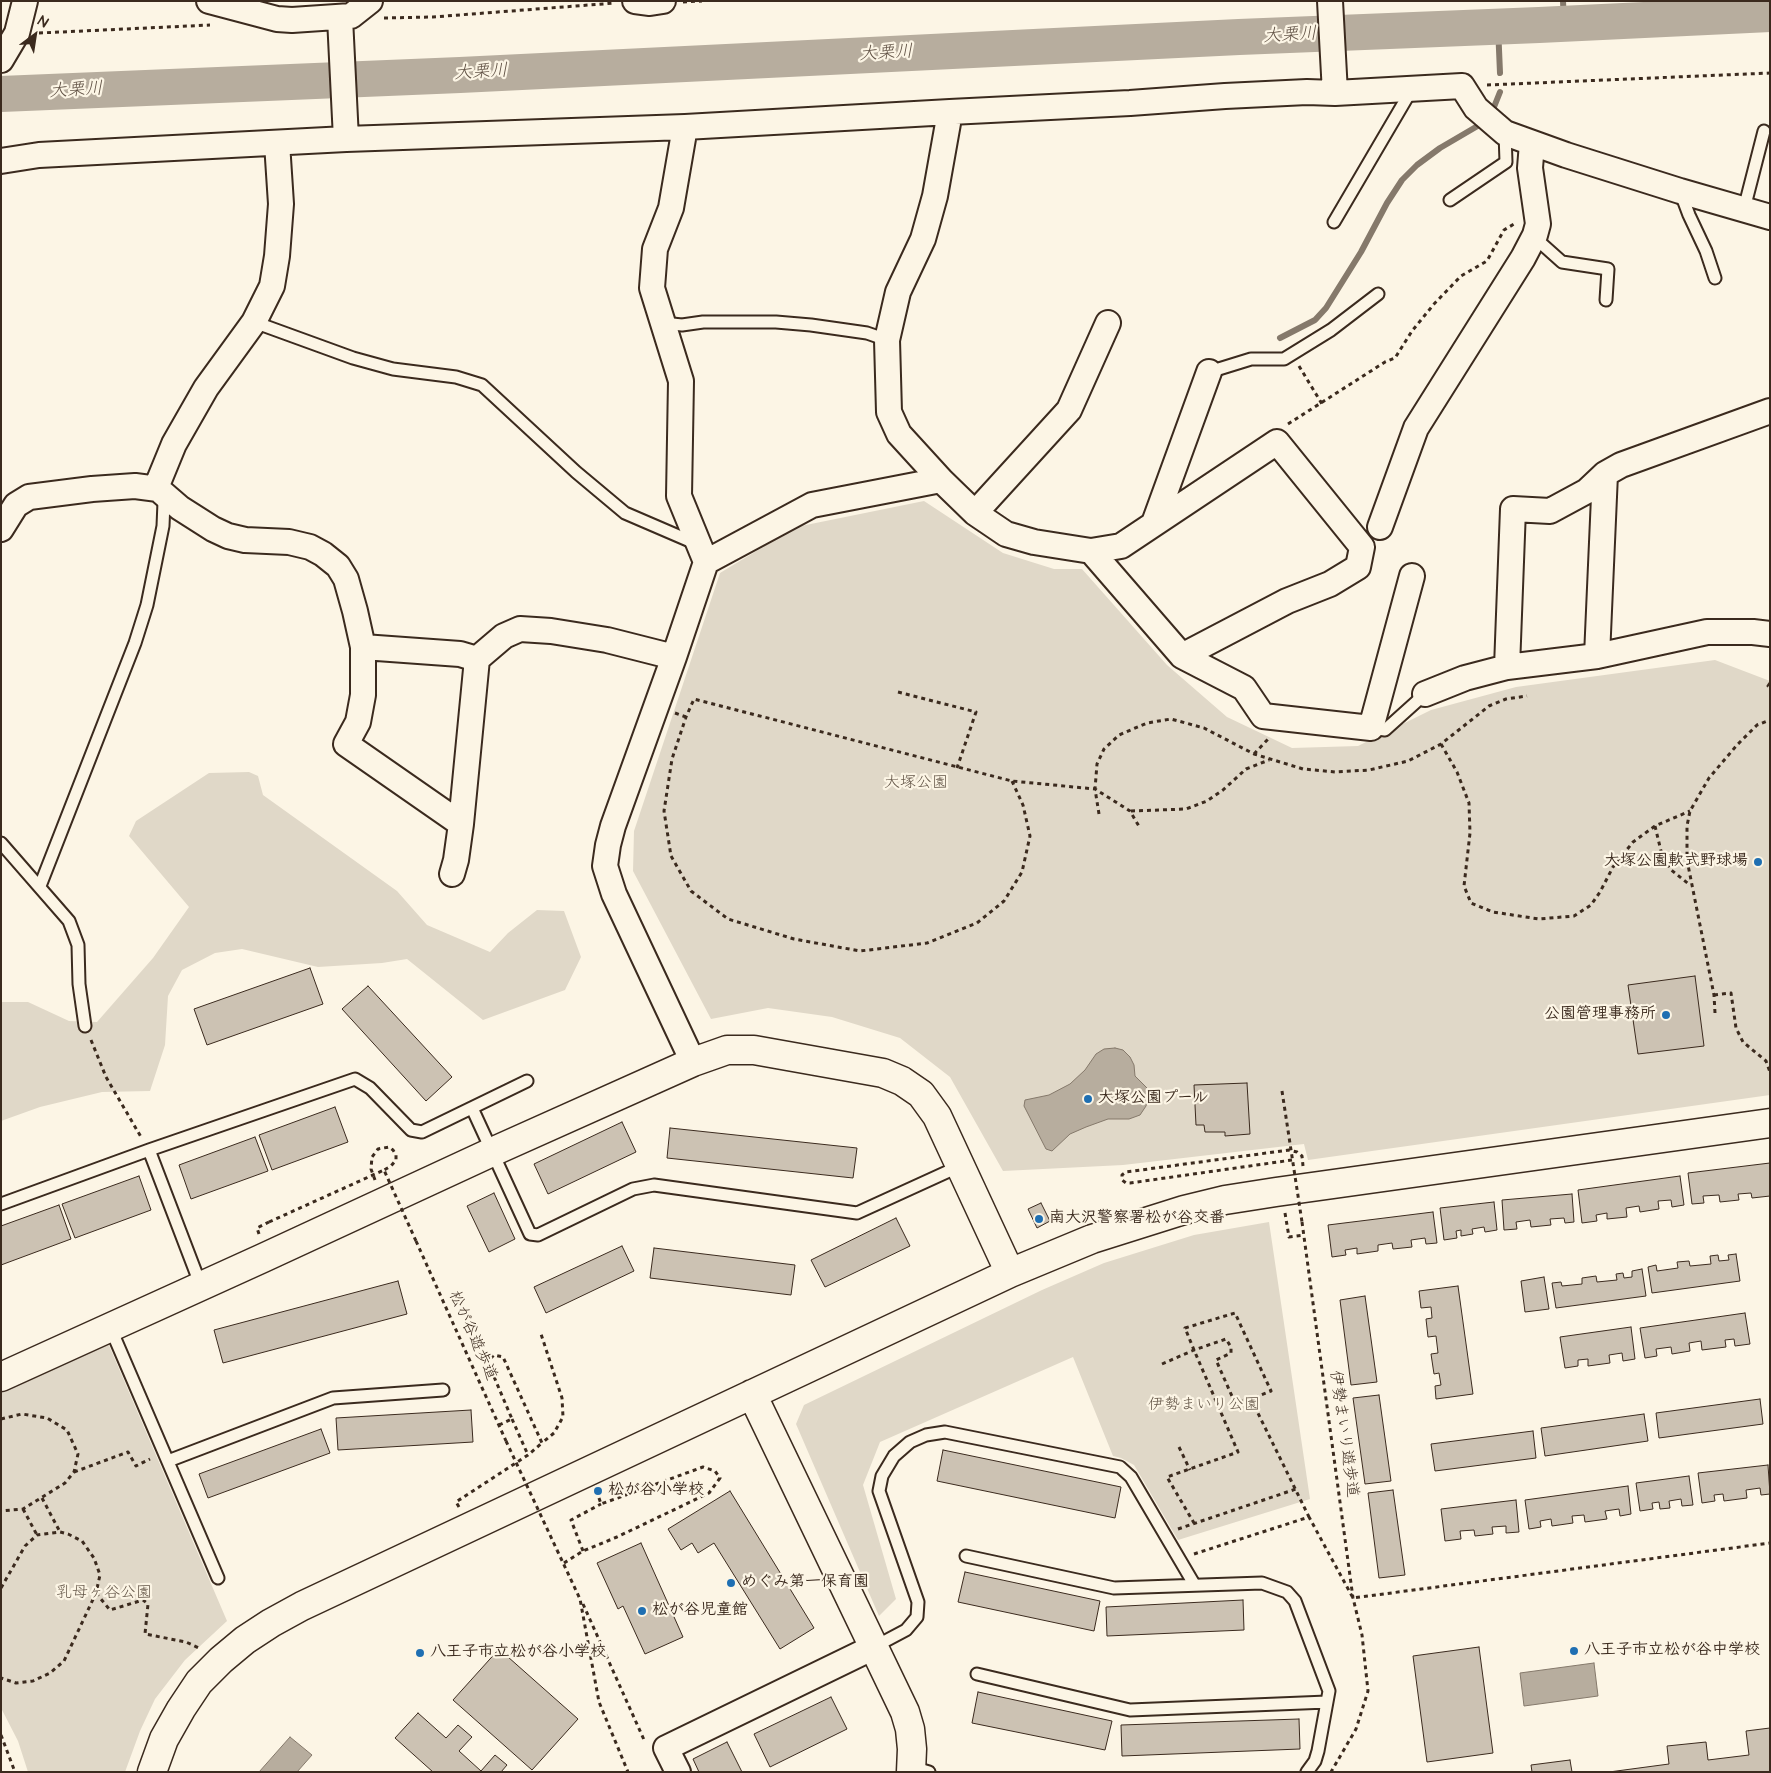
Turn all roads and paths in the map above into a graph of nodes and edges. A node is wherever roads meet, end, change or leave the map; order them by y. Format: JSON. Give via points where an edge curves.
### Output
{"nodes":[{"id":1,"x":25,"y":1,"type":"edge"},
{"id":2,"x":209,"y":1,"type":"edge"},
{"id":3,"x":702,"y":1,"type":"edge"},
{"id":4,"x":1330,"y":1,"type":"edge"},
{"id":5,"x":626,"y":2,"type":"edge"},
{"id":6,"x":670,"y":2,"type":"edge"},
{"id":7,"x":249,"y":6,"type":"edge"},
{"id":8,"x":375,"y":10,"type":"edge"},
{"id":9,"x":340,"y":21,"type":"junction"},
{"id":10,"x":214,"y":25,"type":"dead end"},
{"id":11,"x":38,"y":33,"type":"dead end"},
{"id":12,"x":1,"y":60,"type":"edge"},
{"id":13,"x":1770,"y":74,"type":"edge"},
{"id":14,"x":1462,"y":86,"type":"junction"},
{"id":15,"x":1412,"y":89,"type":"junction"},
{"id":16,"x":1335,"y":90,"type":"junction"},
{"id":17,"x":950,"y":112,"type":"junction"},
{"id":18,"x":685,"y":127,"type":"junction"},
{"id":19,"x":1764,"y":131,"type":"dead end"},
{"id":20,"x":1505,"y":133,"type":"junction"},
{"id":21,"x":346,"y":136,"type":"junction"},
{"id":22,"x":277,"y":143,"type":"junction"},
{"id":23,"x":1532,"y":143,"type":"junction"},
{"id":24,"x":1,"y":161,"type":"edge"},
{"id":25,"x":1680,"y":191,"type":"junction"},
{"id":26,"x":1450,"y":200,"type":"dead end"},
{"id":27,"x":1744,"y":209,"type":"junction"},
{"id":28,"x":1770,"y":217,"type":"edge"},
{"id":29,"x":1334,"y":222,"type":"dead end"},
{"id":30,"x":1525,"y":230,"type":"junction"},
{"id":31,"x":1715,"y":278,"type":"dead end"},
{"id":32,"x":1378,"y":294,"type":"dead end"},
{"id":33,"x":1606,"y":300,"type":"dead end"},
{"id":34,"x":254,"y":322,"type":"junction"},
{"id":35,"x":663,"y":323,"type":"junction"},
{"id":36,"x":1108,"y":323,"type":"dead end"},
{"id":37,"x":887,"y":340,"type":"junction"},
{"id":38,"x":1292,"y":354,"type":"junction"},
{"id":39,"x":1209,"y":372,"type":"joint"},
{"id":40,"x":1322,"y":404,"type":"junction"},
{"id":41,"x":1770,"y":411,"type":"edge"},
{"id":42,"x":1278,"y":442,"type":"junction"},
{"id":43,"x":1606,"y":474,"type":"junction"},
{"id":44,"x":941,"y":480,"type":"junction"},
{"id":45,"x":158,"y":489,"type":"junction"},
{"id":46,"x":975,"y":512,"type":"junction"},
{"id":47,"x":1154,"y":523,"type":"junction"},
{"id":48,"x":1380,"y":527,"type":"dead end"},
{"id":49,"x":1,"y":530,"type":"edge"},
{"id":50,"x":1091,"y":551,"type":"junction"},
{"id":51,"x":703,"y":554,"type":"junction"},
{"id":52,"x":1412,"y":576,"type":"dead end"},
{"id":53,"x":1770,"y":634,"type":"edge"},
{"id":54,"x":363,"y":646,"type":"junction"},
{"id":55,"x":1182,"y":656,"type":"junction"},
{"id":56,"x":1598,"y":656,"type":"junction"},
{"id":57,"x":674,"y":657,"type":"junction"},
{"id":58,"x":476,"y":659,"type":"junction"},
{"id":59,"x":1507,"y":667,"type":"junction"},
{"id":60,"x":1770,"y":683,"type":"edge"},
{"id":61,"x":1770,"y":688,"type":"edge"},
{"id":62,"x":898,"y":692,"type":"dead end"},
{"id":63,"x":1425,"y":694,"type":"joint"},
{"id":64,"x":1527,"y":696,"type":"dead end"},
{"id":65,"x":1770,"y":720,"type":"edge"},
{"id":66,"x":1371,"y":728,"type":"junction"},
{"id":67,"x":1441,"y":744,"type":"junction"},
{"id":68,"x":1269,"y":760,"type":"junction"},
{"id":69,"x":957,"y":768,"type":"junction"},
{"id":70,"x":1012,"y":781,"type":"junction"},
{"id":71,"x":1095,"y":789,"type":"junction"},
{"id":72,"x":1130,"y":811,"type":"junction"},
{"id":73,"x":1690,"y":811,"type":"junction"},
{"id":74,"x":1099,"y":814,"type":"dead end"},
{"id":75,"x":461,"y":824,"type":"junction"},
{"id":76,"x":1655,"y":826,"type":"junction"},
{"id":77,"x":1140,"y":828,"type":"dead end"},
{"id":78,"x":1,"y":843,"type":"edge"},
{"id":79,"x":452,"y":874,"type":"dead end"},
{"id":80,"x":40,"y":886,"type":"junction"},
{"id":81,"x":1690,"y":886,"type":"junction"},
{"id":82,"x":1714,"y":995,"type":"junction"},
{"id":83,"x":1715,"y":1013,"type":"dead end"},
{"id":84,"x":85,"y":1026,"type":"joint"},
{"id":85,"x":693,"y":1062,"type":"junction"},
{"id":86,"x":1770,"y":1072,"type":"edge"},
{"id":87,"x":527,"y":1081,"type":"dead end"},
{"id":88,"x":1282,"y":1091,"type":"dead end"},
{"id":89,"x":472,"y":1108,"type":"junction"},
{"id":90,"x":1770,"y":1123,"type":"edge"},
{"id":91,"x":148,"y":1150,"type":"junction"},
{"id":92,"x":492,"y":1152,"type":"junction"},
{"id":93,"x":1292,"y":1160,"type":"junction"},
{"id":94,"x":960,"y":1166,"type":"junction"},
{"id":95,"x":1304,"y":1166,"type":"dead end"},
{"id":96,"x":384,"y":1170,"type":"junction"},
{"id":97,"x":372,"y":1172,"type":"dead end"},
{"id":98,"x":1,"y":1204,"type":"edge"},
{"id":99,"x":1285,"y":1212,"type":"dead end"},
{"id":100,"x":1304,"y":1235,"type":"junction"},
{"id":101,"x":260,"y":1240,"type":"dead end"},
{"id":102,"x":1010,"y":1273,"type":"junction"},
{"id":103,"x":201,"y":1286,"type":"junction"},
{"id":104,"x":110,"y":1328,"type":"junction"},
{"id":105,"x":541,"y":1334,"type":"dead end"},
{"id":106,"x":1194,"y":1350,"type":"junction"},
{"id":107,"x":1162,"y":1364,"type":"dead end"},
{"id":108,"x":1,"y":1377,"type":"edge"},
{"id":109,"x":443,"y":1390,"type":"dead end"},
{"id":110,"x":752,"y":1394,"type":"junction"},
{"id":111,"x":1251,"y":1399,"type":"junction"},
{"id":112,"x":1,"y":1419,"type":"edge"},
{"id":113,"x":512,"y":1419,"type":"junction"},
{"id":114,"x":499,"y":1425,"type":"junction"},
{"id":115,"x":542,"y":1443,"type":"junction"},
{"id":116,"x":1179,"y":1447,"type":"dead end"},
{"id":117,"x":528,"y":1455,"type":"junction"},
{"id":118,"x":166,"y":1457,"type":"junction"},
{"id":119,"x":1190,"y":1470,"type":"junction"},
{"id":120,"x":74,"y":1472,"type":"junction"},
{"id":121,"x":1296,"y":1489,"type":"junction"},
{"id":122,"x":42,"y":1498,"type":"junction"},
{"id":123,"x":599,"y":1498,"type":"dead end"},
{"id":124,"x":601,"y":1504,"type":"junction"},
{"id":125,"x":459,"y":1507,"type":"dead end"},
{"id":126,"x":23,"y":1509,"type":"junction"},
{"id":127,"x":1,"y":1511,"type":"edge"},
{"id":128,"x":1310,"y":1517,"type":"junction"},
{"id":129,"x":1194,"y":1523,"type":"junction"},
{"id":130,"x":1175,"y":1530,"type":"dead end"},
{"id":131,"x":60,"y":1532,"type":"junction"},
{"id":132,"x":38,"y":1535,"type":"junction"},
{"id":133,"x":1770,"y":1542,"type":"edge"},
{"id":134,"x":583,"y":1551,"type":"junction"},
{"id":135,"x":966,"y":1556,"type":"dead end"},
{"id":136,"x":1179,"y":1559,"type":"junction"},
{"id":137,"x":564,"y":1563,"type":"junction"},
{"id":138,"x":218,"y":1578,"type":"dead end"},
{"id":139,"x":1194,"y":1584,"type":"junction"},
{"id":140,"x":1,"y":1588,"type":"edge"},
{"id":141,"x":96,"y":1593,"type":"junction"},
{"id":142,"x":1353,"y":1598,"type":"junction"},
{"id":143,"x":580,"y":1599,"type":"junction"},
{"id":144,"x":874,"y":1647,"type":"junction"},
{"id":145,"x":204,"y":1650,"type":"dead end"},
{"id":146,"x":977,"y":1674,"type":"dead end"},
{"id":147,"x":1,"y":1678,"type":"edge"},
{"id":148,"x":1327,"y":1702,"type":"junction"},
{"id":149,"x":1,"y":1735,"type":"edge"},
{"id":150,"x":647,"y":1746,"type":"dead end"},
{"id":151,"x":917,"y":1770,"type":"edge"},
{"id":152,"x":15,"y":1772,"type":"edge"},
{"id":153,"x":152,"y":1772,"type":"edge"},
{"id":154,"x":628,"y":1772,"type":"edge"},
{"id":155,"x":678,"y":1772,"type":"edge"},
{"id":156,"x":1307,"y":1772,"type":"edge"},
{"id":157,"x":1332,"y":1772,"type":"edge"}],
"edges":[{"from":1,"to":12,"type":"street","via":[[17,33]]},
{"from":2,"to":7,"type":"street"},
{"from":3,"to":6,"type":"path"},
{"from":4,"to":16,"type":"street"},
{"from":5,"to":6,"type":"street"},
{"from":5,"to":8,"type":"path","via":[[453,16]]},
{"from":7,"to":9,"type":"street","via":[[277,19]]},
{"from":8,"to":9,"type":"street"},
{"from":9,"to":21,"type":"street"},
{"from":10,"to":11,"type":"path"},
{"from":13,"to":14,"type":"path"},
{"from":14,"to":15,"type":"street"},
{"from":14,"to":20,"type":"street","via":[[1476,108]]},
{"from":15,"to":16,"type":"street"},
{"from":15,"to":29,"type":"lane"},
{"from":16,"to":17,"type":"street"},
{"from":17,"to":18,"type":"street"},
{"from":17,"to":37,"type":"street","via":[[935,196],[923,239],[898,292]]},
{"from":18,"to":21,"type":"street"},
{"from":18,"to":35,"type":"street","via":[[671,208],[656,249],[652,288]]},
{"from":19,"to":27,"type":"lane"},
{"from":20,"to":23,"type":"street"},
{"from":20,"to":26,"type":"lane","via":[[1506,162]]},
{"from":21,"to":22,"type":"street"},
{"from":22,"to":24,"type":"street","via":[[39,155]]},
{"from":22,"to":34,"type":"street","via":[[281,204],[278,256],[272,286]]},
{"from":23,"to":25,"type":"street"},
{"from":23,"to":30,"type":"street","via":[[1530,168],[1538,224]]},
{"from":25,"to":27,"type":"street"},
{"from":25,"to":31,"type":"lane"},
{"from":27,"to":28,"type":"street"},
{"from":30,"to":33,"type":"lane","via":[[1562,262],[1608,269]]},
{"from":30,"to":40,"type":"path","via":[[1504,230],[1487,261],[1461,276],[1434,304],[1395,358]]},
{"from":30,"to":48,"type":"street","via":[[1522,258],[1416,428]]},
{"from":32,"to":38,"type":"lane","via":[[1331,330]]},
{"from":34,"to":45,"type":"street","via":[[206,388],[174,444]]},
{"from":34,"to":51,"type":"lane","via":[[353,358],[393,369],[456,377],[482,385],[625,513]]},
{"from":35,"to":37,"type":"lane","via":[[785,323],[867,333]]},
{"from":35,"to":51,"type":"street","via":[[681,381],[679,496]]},
{"from":36,"to":46,"type":"street","via":[[1069,410]]},
{"from":37,"to":44,"type":"street","via":[[889,412],[899,434]]},
{"from":38,"to":39,"type":"lane","via":[[1284,359],[1251,359]]},
{"from":38,"to":40,"type":"path"},
{"from":39,"to":47,"type":"street"},
{"from":40,"to":42,"type":"path","via":[[1283,427]]},
{"from":41,"to":43,"type":"street","via":[[1621,465]]},
{"from":42,"to":47,"type":"street"},
{"from":42,"to":55,"type":"street","via":[[1362,547],[1358,567],[1330,584],[1287,601]]},
{"from":43,"to":56,"type":"street"},
{"from":43,"to":59,"type":"street","via":[[1587,492],[1550,511],[1513,510]]},
{"from":44,"to":46,"type":"street"},
{"from":44,"to":51,"type":"street","via":[[812,505]]},
{"from":45,"to":49,"type":"street","via":[[135,486],[100,488],[29,498],[16,505]]},
{"from":45,"to":54,"type":"street","via":[[180,508],[228,536],[289,542],[323,554],[338,566],[346,580]]},
{"from":45,"to":80,"type":"lane","via":[[164,502],[163,526],[147,605],[135,644]]},
{"from":46,"to":50,"type":"street","via":[[1006,534]]},
{"from":47,"to":50,"type":"street","via":[[1121,546]]},
{"from":50,"to":55,"type":"street"},
{"from":51,"to":57,"type":"street"},
{"from":52,"to":66,"type":"street"},
{"from":53,"to":56,"type":"street","via":[[1707,632]]},
{"from":54,"to":58,"type":"street","via":[[460,654]]},
{"from":54,"to":75,"type":"street","via":[[358,722],[346,744]]},
{"from":55,"to":66,"type":"street","via":[[1244,688],[1263,716]]},
{"from":56,"to":59,"type":"street"},
{"from":57,"to":58,"type":"street","via":[[608,640],[520,629],[504,636]]},
{"from":57,"to":85,"type":"street","via":[[613,826],[605,866],[614,894]]},
{"from":58,"to":75,"type":"street"},
{"from":59,"to":63,"type":"street","via":[[1464,678]]},
{"from":60,"to":61,"type":"path"},
{"from":62,"to":69,"type":"path","via":[[976,712]]},
{"from":63,"to":66,"type":"lane","via":[[1385,730]]},
{"from":64,"to":67,"type":"path","via":[[1489,706]]},
{"from":65,"to":73,"type":"path","via":[[1757,725],[1737,745],[1709,778]]},
{"from":67,"to":68,"type":"path","via":[[1408,761],[1368,770],[1303,769]]},
{"from":67,"to":76,"type":"path","via":[[1469,803],[1470,833],[1464,886],[1471,903],[1493,912],[1539,919],[1574,916],[1591,905],[1613,867],[1633,842]]},
{"from":68,"to":71,"type":"path","via":[[1204,728],[1171,719],[1147,723],[1119,736],[1104,749],[1097,764]]},
{"from":68,"to":72,"type":"path","via":[[1246,770],[1200,804],[1186,809]]},
{"from":69,"to":70,"type":"path"},
{"from":69,"to":70,"type":"path","via":[[694,699],[672,759],[664,811],[671,856],[691,891],[728,919],[794,940],[860,951],[927,943],[977,923],[1004,901],[1022,872],[1030,836],[1023,805]]},
{"from":70,"to":71,"type":"path"},
{"from":71,"to":72,"type":"path"},
{"from":71,"to":74,"type":"path"},
{"from":72,"to":77,"type":"path"},
{"from":73,"to":76,"type":"path"},
{"from":73,"to":81,"type":"path","via":[[1687,860]]},
{"from":75,"to":79,"type":"street"},
{"from":76,"to":81,"type":"path","via":[[1661,851],[1670,869]]},
{"from":78,"to":80,"type":"lane"},
{"from":80,"to":84,"type":"lane","via":[[69,921],[78,945]]},
{"from":81,"to":82,"type":"path"},
{"from":82,"to":83,"type":"path"},
{"from":82,"to":86,"type":"path","via":[[1731,993],[1736,1028],[1743,1042],[1766,1062]]},
{"from":84,"to":91,"type":"path","via":[[106,1077]]},
{"from":85,"to":92,"type":"street"},
{"from":85,"to":94,"type":"street","via":[[727,1050],[754,1050],[883,1073],[921,1094],[937,1116]]},
{"from":87,"to":89,"type":"lane"},
{"from":88,"to":93,"type":"path","name":"伊勢まいり遊歩道","bridge":true},
{"from":89,"to":91,"type":"lane","via":[[422,1132],[411,1130],[370,1088],[355,1079]]},
{"from":89,"to":92,"type":"lane"},
{"from":90,"to":102,"type":"street","via":[[1225,1200],[1138,1223]]},
{"from":91,"to":98,"type":"lane"},
{"from":91,"to":103,"type":"lane"},
{"from":92,"to":94,"type":"lane","via":[[530,1234],[538,1235],[632,1189],[654,1185],[857,1213]]},
{"from":92,"to":103,"type":"street"},
{"from":93,"to":95,"type":"path","via":[[1130,1183],[1122,1180],[1126,1172],[1289,1150],[1302,1156]]},
{"from":93,"to":100,"type":"path","name":"伊勢まいり遊歩道","bridge":true},
{"from":94,"to":102,"type":"street"},
{"from":96,"to":97,"type":"path","via":[[396,1160],[389,1147],[375,1152]]},
{"from":96,"to":101,"type":"path","bridge":true,"via":[[257,1228]]},
{"from":96,"to":114,"type":"path","name":"松が谷遊歩道","bridge":true},
{"from":99,"to":100,"type":"path","via":[[1289,1237]]},
{"from":100,"to":142,"type":"path","name":"伊勢まいり遊歩道"},
{"from":102,"to":110,"type":"street"},
{"from":103,"to":104,"type":"street"},
{"from":104,"to":108,"type":"street"},
{"from":104,"to":118,"type":"lane"},
{"from":105,"to":115,"type":"path","via":[[562,1398],[563,1417],[554,1434]]},
{"from":106,"to":107,"type":"path"},
{"from":106,"to":111,"type":"path","via":[[1226,1339],[1231,1353],[1216,1360],[1235,1403]]},
{"from":106,"to":111,"type":"path","via":[[1185,1328],[1235,1313],[1271,1391]]},
{"from":106,"to":119,"type":"path","via":[[1238,1452]]},
{"from":109,"to":118,"type":"lane","via":[[332,1398]]},
{"from":110,"to":144,"type":"street"},
{"from":110,"to":153,"type":"street","via":[[272,1623],[239,1645],[200,1682],[164,1739]]},
{"from":111,"to":121,"type":"path"},
{"from":112,"to":120,"type":"path","via":[[22,1414],[48,1418],[67,1430],[78,1454]]},
{"from":113,"to":114,"type":"path"},
{"from":113,"to":115,"type":"path","via":[[489,1365],[494,1355],[503,1357]]},
{"from":113,"to":117,"type":"path"},
{"from":114,"to":137,"type":"path","name":"松が谷遊歩道","bridge":true},
{"from":115,"to":117,"type":"path"},
{"from":116,"to":119,"type":"path"},
{"from":117,"to":125,"type":"path","via":[[456,1502]]},
{"from":118,"to":120,"type":"path","via":[[136,1466],[128,1452]]},
{"from":118,"to":138,"type":"lane"},
{"from":119,"to":129,"type":"path","via":[[1167,1477]]},
{"from":120,"to":122,"type":"path"},
{"from":121,"to":128,"type":"path"},
{"from":121,"to":129,"type":"path"},
{"from":122,"to":126,"type":"path"},
{"from":122,"to":131,"type":"path"},
{"from":123,"to":124,"type":"path"},
{"from":124,"to":134,"type":"path","via":[[571,1520]]},
{"from":124,"to":134,"type":"path","via":[[703,1466],[715,1471],[720,1478],[709,1493]]},
{"from":126,"to":127,"type":"path"},
{"from":126,"to":132,"type":"path"},
{"from":128,"to":136,"type":"path"},
{"from":128,"to":142,"type":"path"},
{"from":129,"to":130,"type":"path"},
{"from":131,"to":132,"type":"path"},
{"from":131,"to":141,"type":"path","via":[[82,1541],[94,1558],[100,1575]]},
{"from":132,"to":140,"type":"path","via":[[25,1546]]},
{"from":133,"to":142,"type":"path"},
{"from":134,"to":137,"type":"path"},
{"from":135,"to":139,"type":"lane","via":[[1114,1588]]},
{"from":136,"to":139,"type":"lane"},
{"from":136,"to":144,"type":"lane","via":[[1131,1477],[1120,1467],[945,1432],[926,1436],[910,1442],[894,1456],[882,1476],[879,1491],[918,1602],[917,1618],[906,1630]]},
{"from":137,"to":143,"type":"path"},
{"from":139,"to":148,"type":"lane","via":[[1262,1583],[1287,1592],[1295,1601],[1329,1691]]},
{"from":141,"to":145,"type":"path","via":[[110,1610],[144,1600],[148,1604],[145,1634],[186,1642]]},
{"from":141,"to":147,"type":"path","via":[[64,1661],[33,1681],[16,1683]]},
{"from":142,"to":157,"type":"path","name":"伊勢まいり遊歩道","via":[[1362,1635],[1368,1691],[1356,1729]]},
{"from":143,"to":150,"type":"path"},
{"from":143,"to":154,"type":"path","via":[[600,1702]]},
{"from":144,"to":151,"type":"street","via":[[905,1712]]},
{"from":144,"to":155,"type":"street","via":[[666,1748]]},
{"from":146,"to":148,"type":"lane","via":[[1130,1710]]},
{"from":148,"to":156,"type":"lane","via":[[1318,1751]]},
{"from":149,"to":152,"type":"path"}]}
